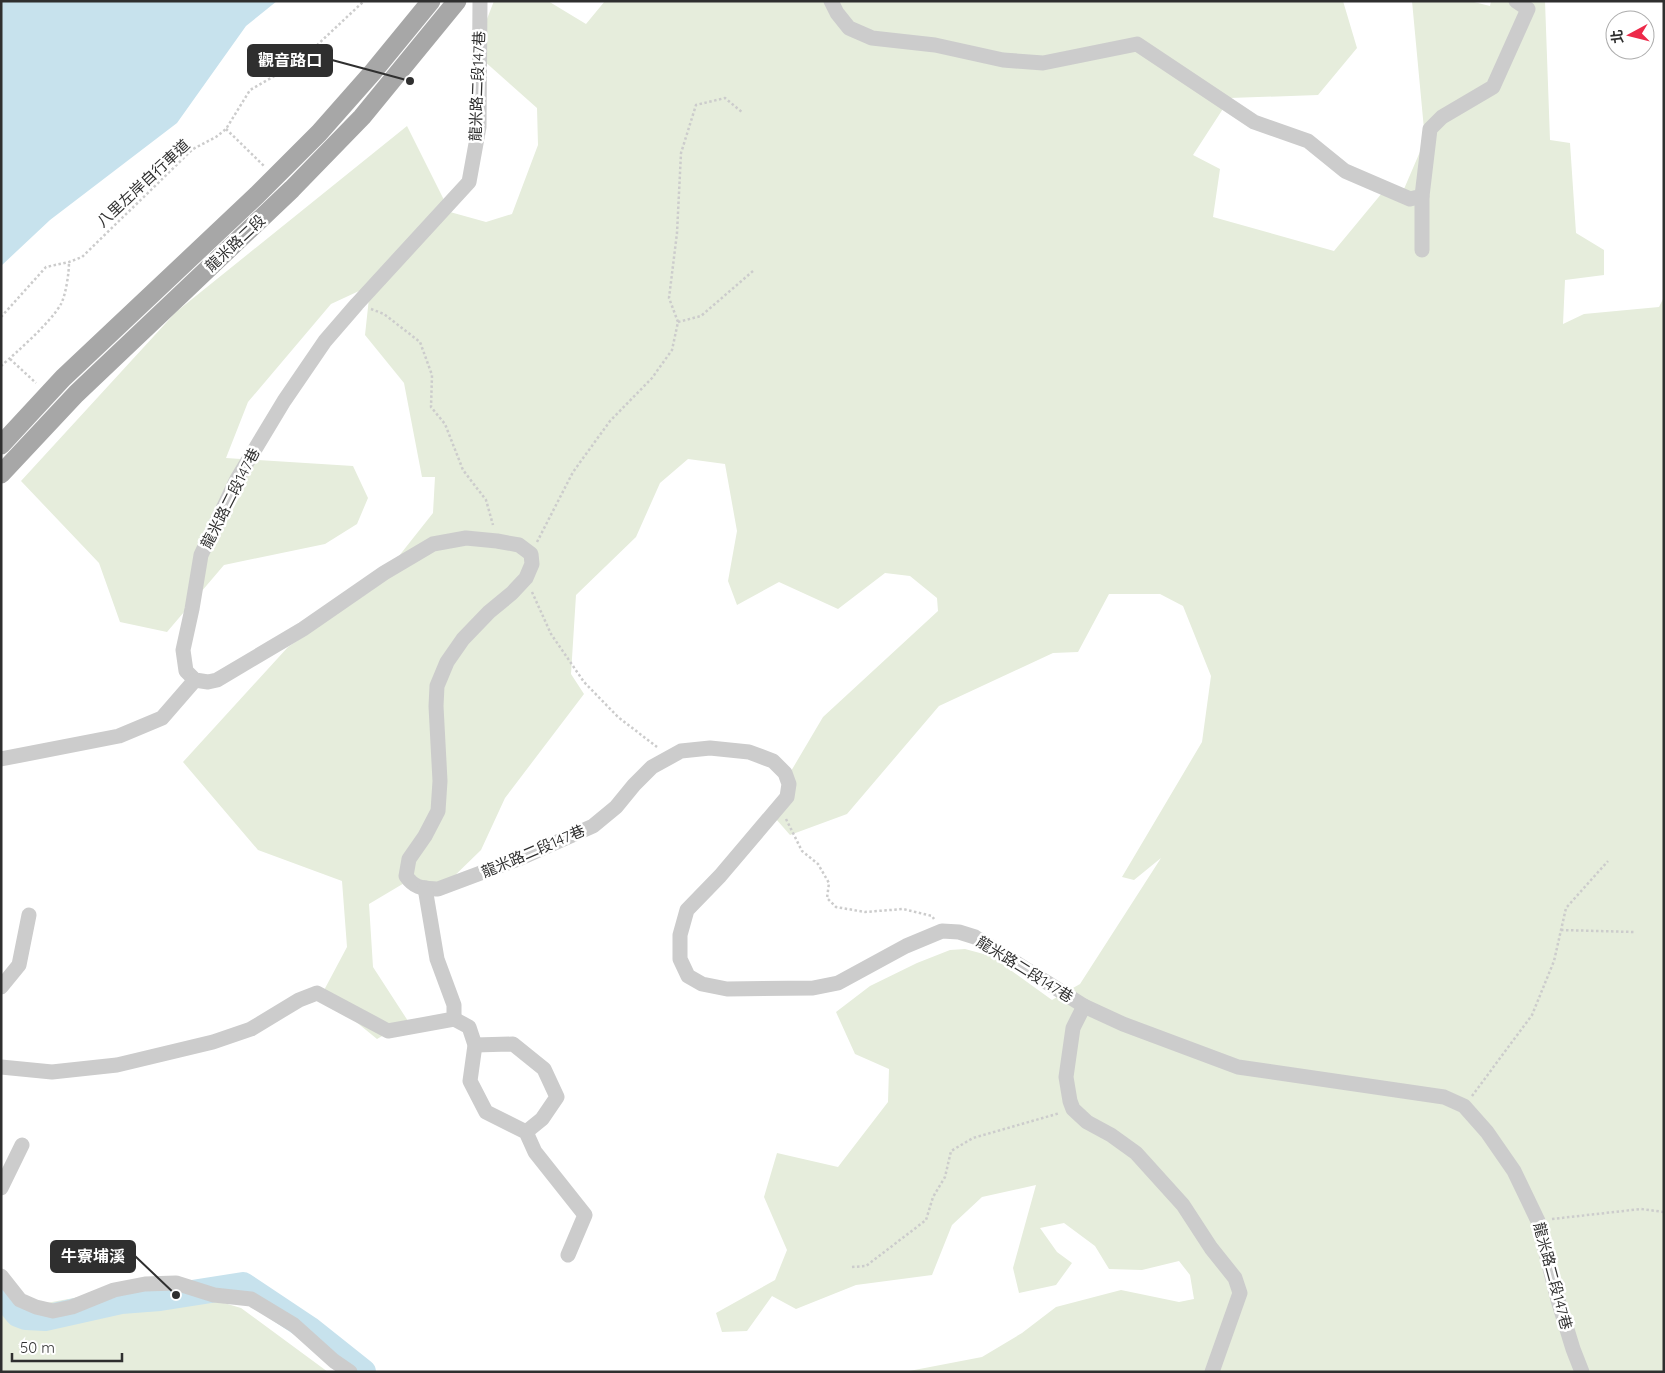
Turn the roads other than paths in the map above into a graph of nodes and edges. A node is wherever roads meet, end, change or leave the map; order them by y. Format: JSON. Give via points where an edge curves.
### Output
{"nodes":[{"id":1,"x":431,"y":1,"type":"edge"},
{"id":2,"x":457,"y":1,"type":"edge"},
{"id":3,"x":480,"y":1,"type":"edge"},
{"id":4,"x":831,"y":1,"type":"edge"},
{"id":5,"x":1516,"y":1,"type":"edge"},
{"id":6,"x":1422,"y":196,"type":"junction"},
{"id":7,"x":1422,"y":250,"type":"dead end"},
{"id":8,"x":1,"y":445,"type":"edge"},
{"id":9,"x":1,"y":474,"type":"edge"},
{"id":10,"x":195,"y":680,"type":"junction"},
{"id":11,"x":1,"y":759,"type":"edge"},
{"id":12,"x":424,"y":888,"type":"junction"},
{"id":13,"x":29,"y":915,"type":"dead end"},
{"id":14,"x":1,"y":987,"type":"edge"},
{"id":15,"x":1084,"y":1006,"type":"junction"},
{"id":16,"x":454,"y":1019,"type":"junction"},
{"id":17,"x":475,"y":1045,"type":"junction"},
{"id":18,"x":1,"y":1066,"type":"edge"},
{"id":19,"x":526,"y":1132,"type":"junction"},
{"id":20,"x":22,"y":1144,"type":"dead end"},
{"id":21,"x":1,"y":1188,"type":"edge"},
{"id":22,"x":568,"y":1255,"type":"dead end"},
{"id":23,"x":1,"y":1276,"type":"edge"},
{"id":24,"x":350,"y":1372,"type":"edge"},
{"id":25,"x":1212,"y":1372,"type":"edge"},
{"id":26,"x":1582,"y":1372,"type":"edge"}],
"edges":[{"from":1,"to":8,"type":"main road","name":"龍米路二段","via":[[319,133],[64,378]]},
{"from":2,"to":9,"type":"main road","name":"龍米路二段","via":[[362,117],[292,189],[76,394]]},
{"from":3,"to":10,"type":"street","name":"龍米路二段147巷","via":[[479,127],[469,182],[325,341],[237,479],[200,555],[183,650],[186,671]]},
{"from":4,"to":6,"type":"street","via":[[837,14],[850,28],[872,38],[935,45],[1003,60],[1043,63],[1137,44],[1254,122],[1308,141],[1345,171],[1410,199]]},
{"from":5,"to":6,"type":"street","via":[[1528,9],[1493,87],[1442,117],[1430,129]]},
{"from":6,"to":7,"type":"street"},
{"from":10,"to":11,"type":"street","via":[[162,718],[119,736]]},
{"from":10,"to":12,"type":"street","via":[[217,680],[234,671],[433,544],[466,538],[497,541],[519,545],[531,554],[532,564],[526,578],[463,639],[447,662],[437,686],[438,811],[409,859],[406,876],[412,884]]},
{"from":12,"to":15,"type":"street","name":"龍米路二段147巷","via":[[438,889],[459,882],[593,826],[616,807],[652,767],[681,751],[710,748],[749,752],[773,761],[785,774],[789,784],[787,796],[720,876],[686,910],[680,935],[680,959],[688,976],[702,984],[727,989],[813,988],[838,983],[906,946],[942,931],[959,932],[975,937]]},
{"from":12,"to":16,"type":"street","via":[[437,959],[454,1005]]},
{"from":13,"to":14,"type":"street","via":[[19,965]]},
{"from":15,"to":25,"type":"street","via":[[1073,1028],[1066,1077],[1073,1109],[1087,1122],[1136,1153],[1183,1205],[1235,1278],[1240,1293]]},
{"from":15,"to":26,"type":"street","name":"龍米路二段147巷","via":[[1122,1024],[1238,1067],[1444,1097],[1464,1106],[1487,1132],[1514,1172],[1538,1221],[1558,1300]]},
{"from":16,"to":17,"type":"street","via":[[469,1027]]},
{"from":16,"to":18,"type":"street","via":[[388,1031],[317,993],[251,1028],[213,1042],[117,1065],[52,1072]]},
{"from":17,"to":19,"type":"street","via":[[470,1081],[486,1112]]},
{"from":17,"to":19,"type":"street","via":[[513,1044],[544,1069],[557,1097],[542,1119]]},
{"from":19,"to":22,"type":"street","via":[[535,1152],[584,1215]]},
{"from":20,"to":21,"type":"street"},
{"from":23,"to":24,"type":"street","via":[[20,1300],[53,1310],[72,1307],[114,1290],[145,1284],[176,1283],[214,1295],[251,1299],[294,1325]]}]}
